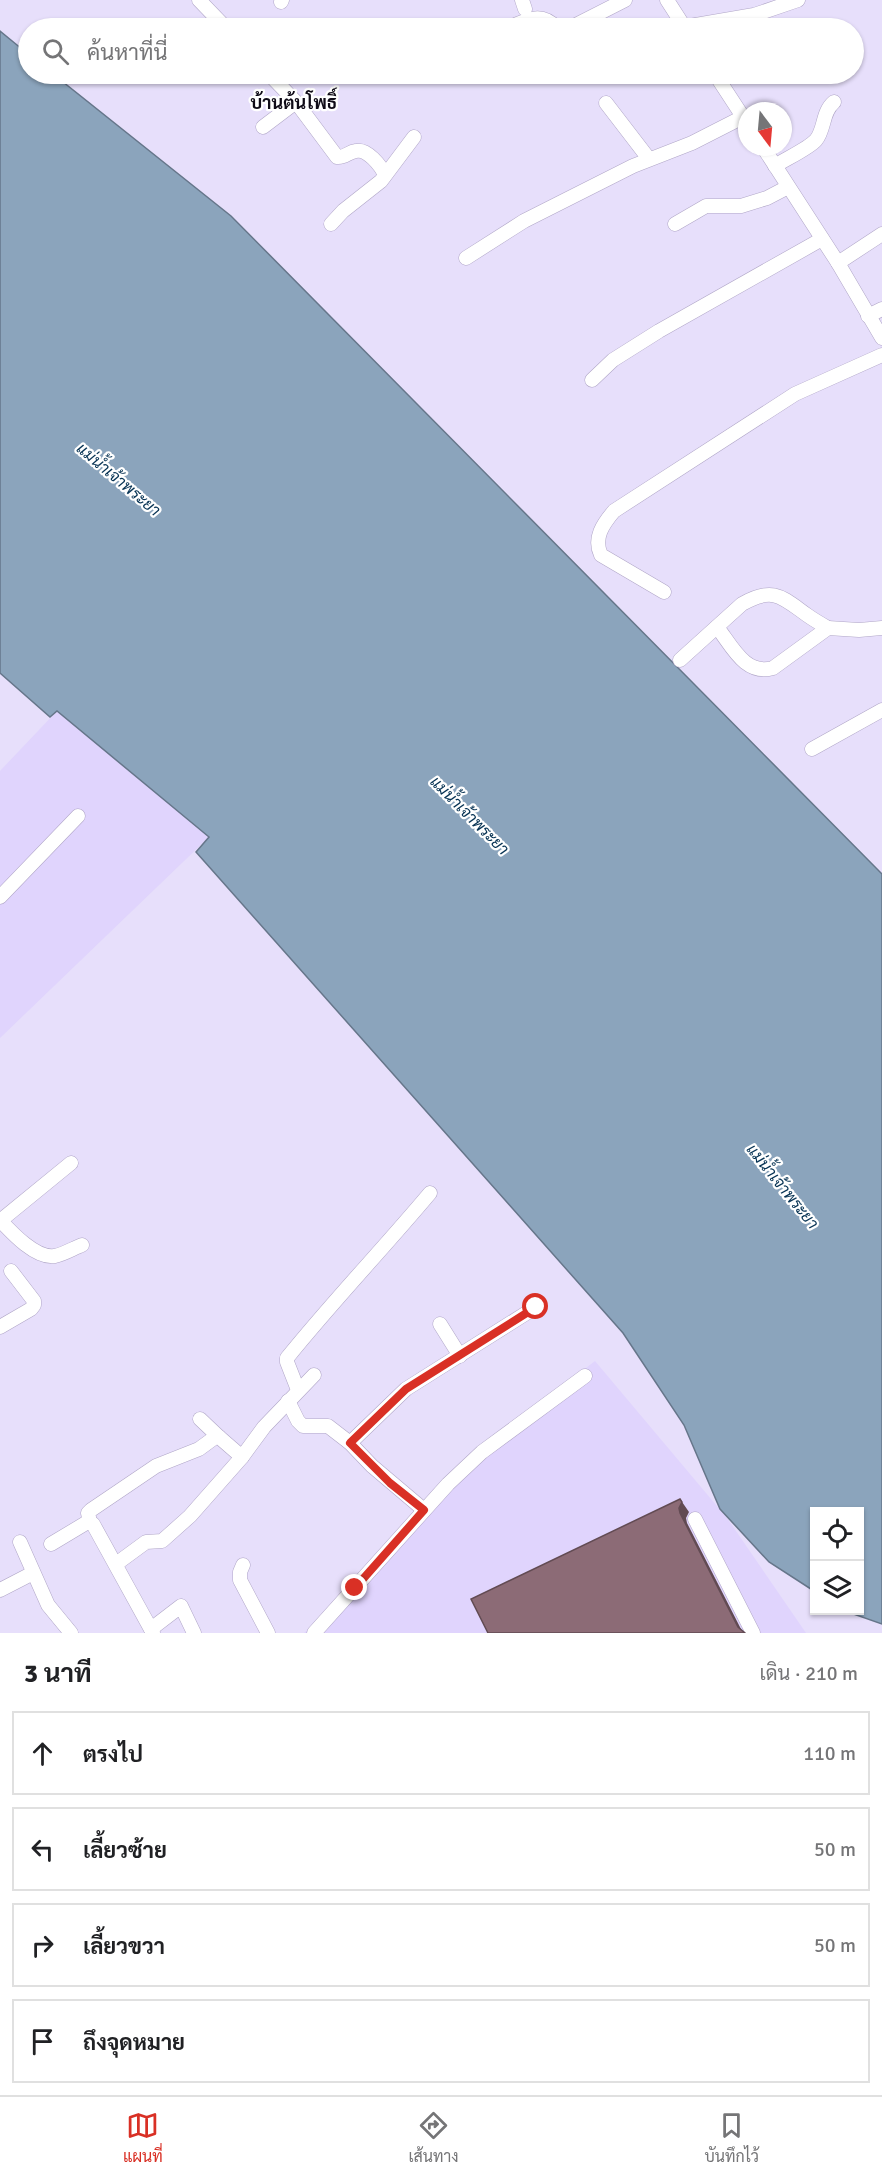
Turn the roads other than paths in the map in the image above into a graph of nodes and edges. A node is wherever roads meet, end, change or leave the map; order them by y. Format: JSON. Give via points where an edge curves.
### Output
{"nodes":[{"id":1,"x":199,"y":0,"type":"edge"},
{"id":2,"x":625,"y":0,"type":"edge"},
{"id":3,"x":667,"y":0,"type":"edge"},
{"id":4,"x":798,"y":0,"type":"edge"},
{"id":5,"x":216,"y":18,"type":"edge"},
{"id":6,"x":590,"y":18,"type":"edge"},
{"id":7,"x":679,"y":18,"type":"edge"},
{"id":8,"x":738,"y":18,"type":"edge"},
{"id":9,"x":279,"y":84,"type":"edge"},
{"id":10,"x":722,"y":84,"type":"edge"},
{"id":11,"x":296,"y":102,"type":"junction"},
{"id":12,"x":834,"y":102,"type":"dead end"},
{"id":13,"x":606,"y":103,"type":"dead end"},
{"id":14,"x":738,"y":109,"type":"edge"},
{"id":15,"x":738,"y":123,"type":"edge"},
{"id":16,"x":262,"y":127,"type":"dead end"},
{"id":17,"x":414,"y":136,"type":"dead end"},
{"id":18,"x":769,"y":156,"type":"edge"},
{"id":19,"x":649,"y":159,"type":"junction"},
{"id":20,"x":775,"y":166,"type":"junction"},
{"id":21,"x":385,"y":175,"type":"junction"},
{"id":22,"x":788,"y":187,"type":"junction"},
{"id":23,"x":331,"y":224,"type":"dead end"},
{"id":24,"x":675,"y":224,"type":"dead end"},
{"id":25,"x":882,"y":234,"type":"edge"},
{"id":26,"x":822,"y":239,"type":"junction"},
{"id":27,"x":466,"y":258,"type":"dead end"},
{"id":28,"x":838,"y":263,"type":"junction"},
{"id":29,"x":882,"y":309,"type":"edge"},
{"id":30,"x":868,"y":316,"type":"junction"},
{"id":31,"x":882,"y":338,"type":"edge"},
{"id":32,"x":882,"y":355,"type":"edge"},
{"id":33,"x":592,"y":380,"type":"dead end"},
{"id":34,"x":664,"y":592,"type":"dead end"},
{"id":35,"x":717,"y":627,"type":"junction"},
{"id":36,"x":882,"y":628,"type":"edge"},
{"id":37,"x":835,"y":629,"type":"junction"},
{"id":38,"x":680,"y":660,"type":"dead end"},
{"id":39,"x":882,"y":710,"type":"edge"},
{"id":40,"x":812,"y":749,"type":"dead end"},
{"id":41,"x":78,"y":816,"type":"dead end"},
{"id":42,"x":0,"y":897,"type":"edge"},
{"id":43,"x":71,"y":1162,"type":"dead end"},
{"id":44,"x":430,"y":1193,"type":"dead end"},
{"id":45,"x":0,"y":1221,"type":"edge"},
{"id":46,"x":82,"y":1245,"type":"dead end"},
{"id":47,"x":11,"y":1271,"type":"dead end"},
{"id":48,"x":536,"y":1307,"type":"dead end"},
{"id":49,"x":440,"y":1324,"type":"dead end"},
{"id":50,"x":0,"y":1327,"type":"edge"},
{"id":51,"x":460,"y":1356,"type":"junction"},
{"id":52,"x":314,"y":1375,"type":"dead end"},
{"id":53,"x":585,"y":1376,"type":"dead end"},
{"id":54,"x":298,"y":1390,"type":"junction"},
{"id":55,"x":288,"y":1401,"type":"junction"},
{"id":56,"x":200,"y":1419,"type":"dead end"},
{"id":57,"x":219,"y":1437,"type":"junction"},
{"id":58,"x":350,"y":1443,"type":"junction"},
{"id":59,"x":242,"y":1457,"type":"junction"},
{"id":60,"x":424,"y":1510,"type":"junction"},
{"id":61,"x":695,"y":1519,"type":"dead end"},
{"id":62,"x":90,"y":1522,"type":"junction"},
{"id":63,"x":20,"y":1542,"type":"dead end"},
{"id":64,"x":51,"y":1544,"type":"dead end"},
{"id":65,"x":116,"y":1564,"type":"junction"},
{"id":66,"x":243,"y":1565,"type":"dead end"},
{"id":67,"x":33,"y":1574,"type":"junction"},
{"id":68,"x":0,"y":1590,"type":"edge"},
{"id":69,"x":152,"y":1631,"type":"edge"},
{"id":70,"x":71,"y":1633,"type":"edge"},
{"id":71,"x":194,"y":1633,"type":"edge"},
{"id":72,"x":268,"y":1633,"type":"edge"},
{"id":73,"x":314,"y":1633,"type":"edge"},
{"id":74,"x":753,"y":1633,"type":"edge"}],
"edges":[{"from":1,"to":5,"type":"street"},
{"from":2,"to":6,"type":"street"},
{"from":3,"to":7,"type":"street"},
{"from":4,"to":8,"type":"street"},
{"from":9,"to":11,"type":"street"},
{"from":10,"to":14,"type":"street"},
{"from":11,"to":16,"type":"street"},
{"from":11,"to":21,"type":"street","via":[[337,156],[363,151]]},
{"from":12,"to":20,"type":"street","via":[[815,142]]},
{"from":13,"to":19,"type":"street"},
{"from":15,"to":19,"type":"street"},
{"from":17,"to":21,"type":"street"},
{"from":18,"to":20,"type":"street"},
{"from":19,"to":27,"type":"street","via":[[524,221]]},
{"from":20,"to":22,"type":"street"},
{"from":21,"to":23,"type":"street"},
{"from":22,"to":24,"type":"street","via":[[741,206],[706,207]]},
{"from":22,"to":26,"type":"street"},
{"from":25,"to":28,"type":"street"},
{"from":26,"to":28,"type":"street"},
{"from":26,"to":33,"type":"street","via":[[658,331],[613,360]]},
{"from":28,"to":30,"type":"street"},
{"from":29,"to":30,"type":"street"},
{"from":30,"to":31,"type":"street"},
{"from":32,"to":34,"type":"street","via":[[795,394],[609,517],[599,537],[601,555]]},
{"from":35,"to":37,"type":"street","via":[[742,604],[767,594],[780,596]]},
{"from":35,"to":37,"type":"street","via":[[746,664],[765,671]]},
{"from":35,"to":38,"type":"street"},
{"from":36,"to":37,"type":"street"},
{"from":39,"to":40,"type":"street"},
{"from":41,"to":42,"type":"street"},
{"from":43,"to":45,"type":"street"},
{"from":44,"to":54,"type":"street","via":[[287,1358]]},
{"from":45,"to":46,"type":"street","via":[[25,1245],[47,1256]]},
{"from":47,"to":50,"type":"street","via":[[34,1305]]},
{"from":48,"to":51,"type":"street"},
{"from":49,"to":51,"type":"street"},
{"from":51,"to":58,"type":"street","via":[[406,1389]]},
{"from":52,"to":54,"type":"street"},
{"from":53,"to":60,"type":"street","via":[[482,1452]]},
{"from":54,"to":55,"type":"street"},
{"from":55,"to":58,"type":"street","via":[[303,1426],[328,1426]]},
{"from":55,"to":59,"type":"street"},
{"from":56,"to":57,"type":"street"},
{"from":57,"to":59,"type":"street"},
{"from":57,"to":62,"type":"street","via":[[156,1466],[91,1510]]},
{"from":58,"to":60,"type":"street","via":[[384,1478]]},
{"from":59,"to":65,"type":"street","via":[[190,1516],[162,1541],[146,1542]]},
{"from":60,"to":73,"type":"street"},
{"from":61,"to":74,"type":"street"},
{"from":62,"to":64,"type":"street"},
{"from":62,"to":65,"type":"street"},
{"from":63,"to":67,"type":"street"},
{"from":65,"to":69,"type":"street"},
{"from":66,"to":72,"type":"street","via":[[240,1580]]},
{"from":67,"to":68,"type":"street"},
{"from":67,"to":70,"type":"street","via":[[48,1605]]},
{"from":69,"to":71,"type":"street","via":[[181,1606]]}]}
